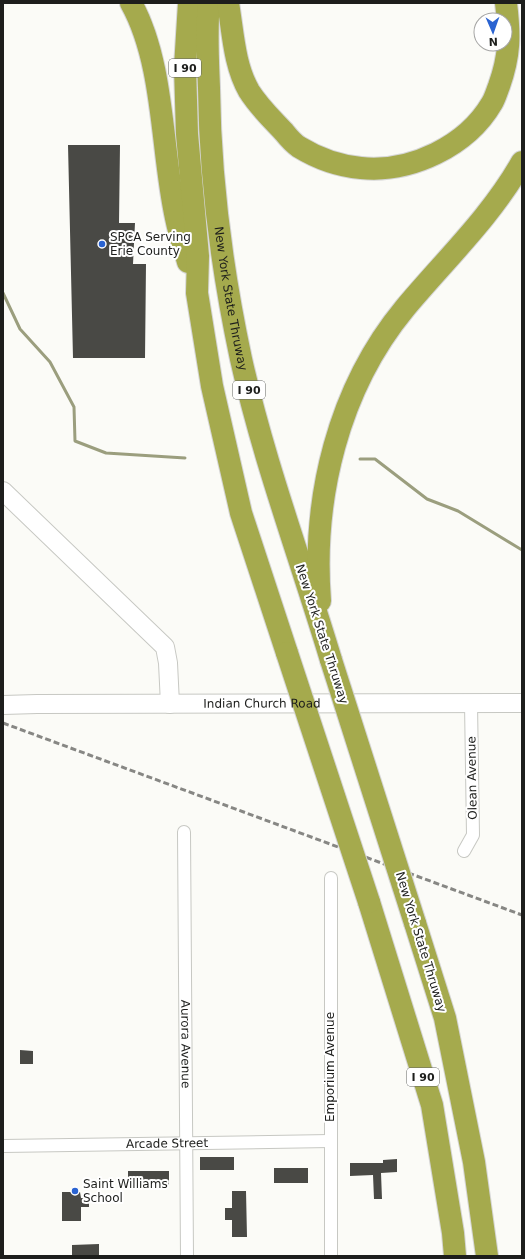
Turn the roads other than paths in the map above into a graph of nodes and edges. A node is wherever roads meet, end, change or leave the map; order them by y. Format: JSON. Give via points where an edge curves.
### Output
{"nodes":[{"id":1,"x":131,"y":3,"type":"edge"},
{"id":2,"x":189,"y":3,"type":"edge"},
{"id":3,"x":209,"y":3,"type":"edge"},
{"id":4,"x":228,"y":3,"type":"edge"},
{"id":5,"x":506,"y":3,"type":"edge"},
{"id":6,"x":522,"y":162,"type":"edge"},
{"id":7,"x":197,"y":293,"type":"junction"},
{"id":8,"x":3,"y":491,"type":"edge"},
{"id":9,"x":322,"y":630,"type":"junction"},
{"id":10,"x":471,"y":703,"type":"junction"},
{"id":11,"x":522,"y":703,"type":"edge"},
{"id":12,"x":170,"y":704,"type":"junction"},
{"id":13,"x":3,"y":705,"type":"edge"},
{"id":14,"x":184,"y":832,"type":"dead end"},
{"id":15,"x":464,"y":851,"type":"dead end"},
{"id":16,"x":331,"y":878,"type":"dead end"},
{"id":17,"x":330,"y":1141,"type":"junction"},
{"id":18,"x":186,"y":1143,"type":"junction"},
{"id":19,"x":3,"y":1146,"type":"edge"},
{"id":20,"x":187,"y":1256,"type":"edge"},
{"id":21,"x":331,"y":1256,"type":"edge"},
{"id":22,"x":455,"y":1256,"type":"edge"},
{"id":23,"x":487,"y":1256,"type":"edge"}],
"edges":[{"from":1,"to":7,"type":"highway","via":[[146,39],[157,90],[176,218]]},
{"from":2,"to":7,"type":"highway","name":"New York State Thruway","number":"I 90","via":[[185,67],[187,134],[198,256]]},
{"from":3,"to":9,"type":"highway","name":"New York State Thruway","number":"I 90","via":[[209,144],[227,282],[241,359],[258,423]]},
{"from":4,"to":5,"type":"highway","via":[[237,62],[248,89],[264,114],[297,146],[330,162],[361,168],[390,167],[423,160],[447,148],[471,129],[492,103],[506,67],[510,34]]},
{"from":6,"to":9,"type":"highway","via":[[508,188],[476,228],[404,309],[363,372],[335,441],[326,475],[319,563]]},
{"from":7,"to":22,"type":"highway","name":"New York State Thruway","number":"I 90","bridge":true,"via":[[212,386],[241,513],[369,902],[432,1105]]},
{"from":8,"to":12,"type":"street","via":[[165,647]]},
{"from":9,"to":23,"type":"highway","name":"New York State Thruway","number":"I 90","bridge":true,"via":[[445,1018],[474,1162]]},
{"from":10,"to":11,"type":"street","name":"Indian Church Road"},
{"from":10,"to":12,"type":"street","name":"Indian Church Road"},
{"from":10,"to":15,"type":"street","name":"Olean Avenue","via":[[473,835]]},
{"from":12,"to":13,"type":"street","name":"Indian Church Road"},
{"from":14,"to":18,"type":"street","name":"Aurora Avenue"},
{"from":16,"to":17,"type":"street","name":"Emporium Avenue"},
{"from":17,"to":18,"type":"street","name":"Arcade Street"},
{"from":17,"to":21,"type":"street","name":"Emporium Avenue"},
{"from":18,"to":19,"type":"street","name":"Arcade Street"},
{"from":18,"to":20,"type":"street","name":"Aurora Avenue"}]}
